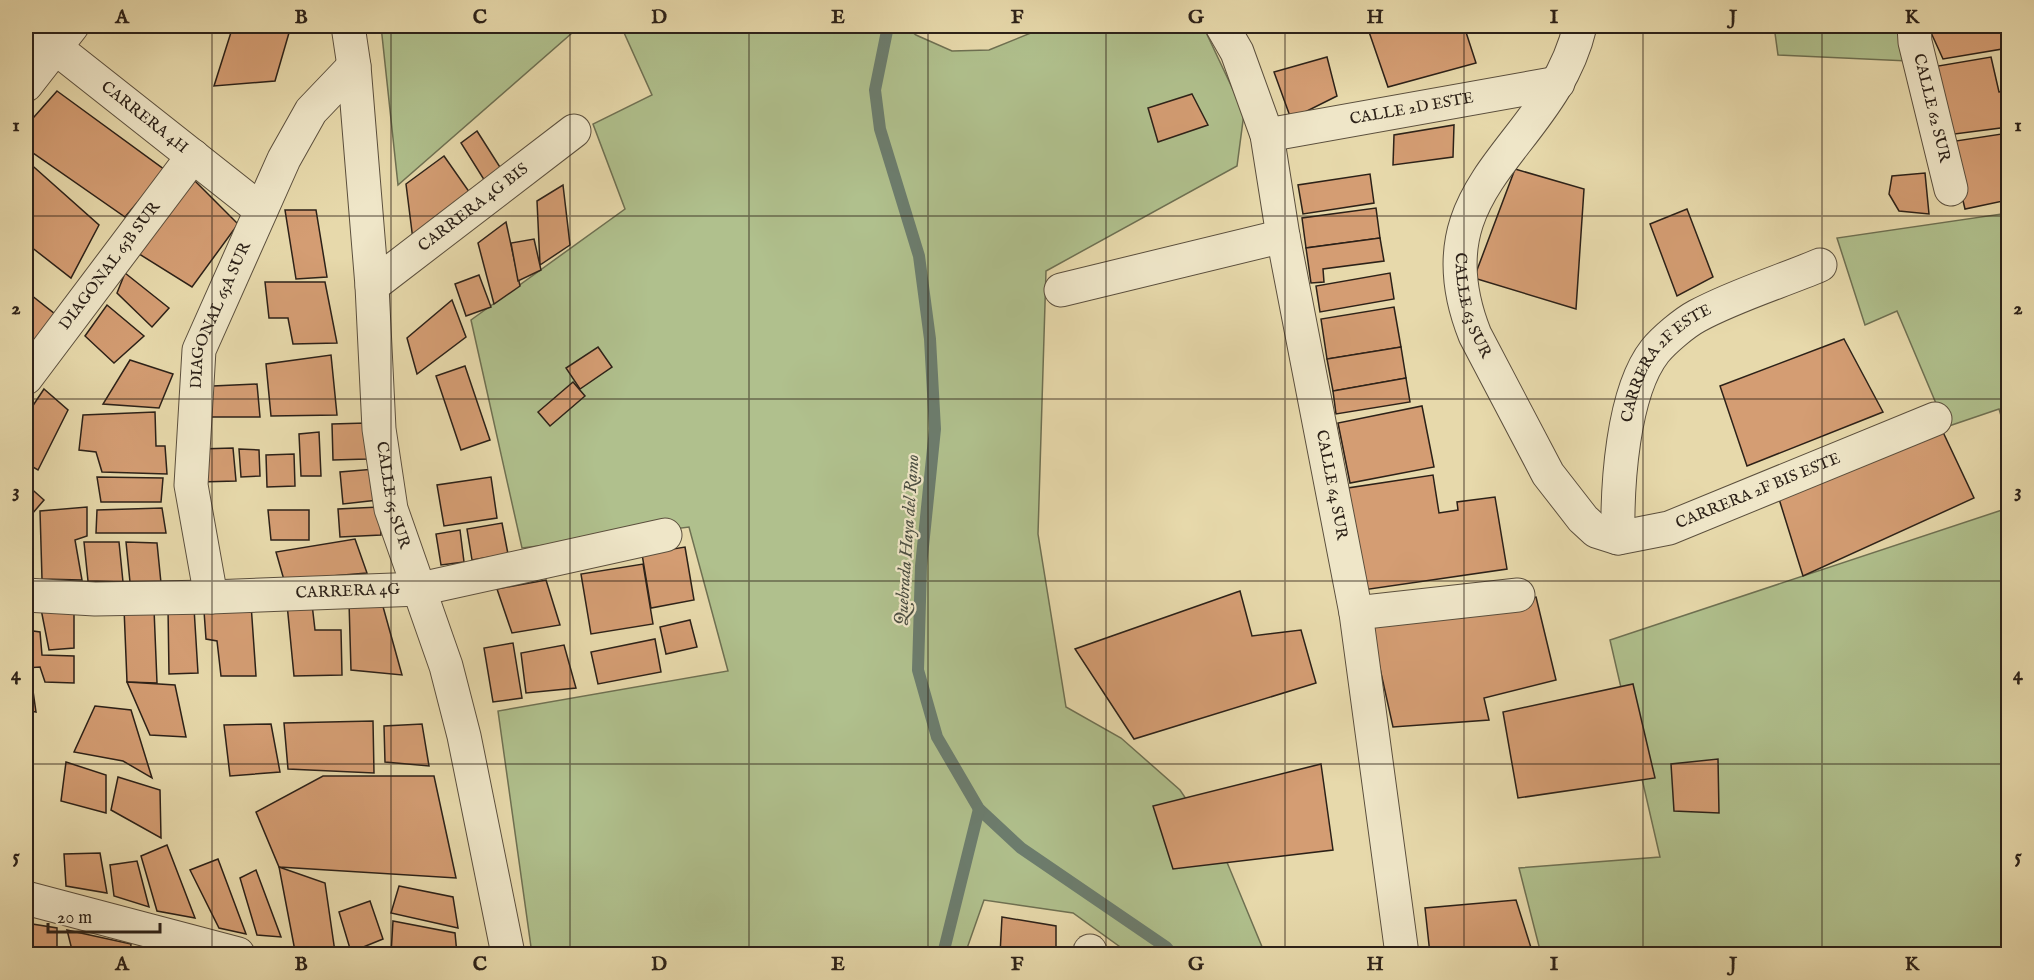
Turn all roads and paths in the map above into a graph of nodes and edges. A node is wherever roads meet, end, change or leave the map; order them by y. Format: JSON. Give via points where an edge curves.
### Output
{"nodes":[{"id":1,"x":28,"y":26,"type":"edge"},
{"id":2,"x":348,"y":26,"type":"edge"},
{"id":3,"x":1222,"y":26,"type":"edge"},
{"id":4,"x":1580,"y":26,"type":"edge"},
{"id":5,"x":1914,"y":26,"type":"edge"},
{"id":6,"x":64,"y":36,"type":"edge"},
{"id":7,"x":354,"y":66,"type":"junction"},
{"id":8,"x":1558,"y":83,"type":"junction"},
{"id":9,"x":26,"y":85,"type":"edge"},
{"id":10,"x":574,"y":131,"type":"dead end"},
{"id":11,"x":1267,"y":135,"type":"junction"},
{"id":12,"x":193,"y":156,"type":"junction"},
{"id":13,"x":1951,"y":189,"type":"dead end"},
{"id":14,"x":261,"y":210,"type":"junction"},
{"id":15,"x":1283,"y":236,"type":"junction"},
{"id":16,"x":1820,"y":265,"type":"dead end"},
{"id":17,"x":372,"y":286,"type":"junction"},
{"id":18,"x":1061,"y":290,"type":"dead end"},
{"id":19,"x":26,"y":378,"type":"edge"},
{"id":20,"x":1935,"y":418,"type":"dead end"},
{"id":21,"x":664,"y":535,"type":"dead end"},
{"id":22,"x":1618,"y":538,"type":"junction"},
{"id":23,"x":420,"y":589,"type":"junction"},
{"id":24,"x":1518,"y":595,"type":"dead end"},
{"id":25,"x":26,"y":596,"type":"edge"},
{"id":26,"x":211,"y":597,"type":"junction"},
{"id":27,"x":1356,"y":613,"type":"junction"},
{"id":28,"x":26,"y":898,"type":"edge"},
{"id":29,"x":236,"y":954,"type":"edge"},
{"id":30,"x":508,"y":954,"type":"edge"},
{"id":31,"x":1402,"y":954,"type":"edge"}],
"edges":[{"from":1,"to":6,"type":"street","name":"CARRERA 4H"},
{"from":2,"to":7,"type":"street","name":"CALLE 65 SUR"},
{"from":3,"to":11,"type":"street","name":"CALLE 64 SUR","via":[[1237,52]]},
{"from":4,"to":8,"type":"street","name":"CALLE 63 SUR"},
{"from":5,"to":13,"type":"street","name":"CALLE 62 SUR"},
{"from":6,"to":9,"type":"street"},
{"from":6,"to":12,"type":"street","name":"CARRERA 4H"},
{"from":7,"to":14,"type":"street","name":"DIAGONAL 65A SUR","via":[[311,111]]},
{"from":7,"to":17,"type":"street","name":"CALLE 65 SUR"},
{"from":8,"to":11,"type":"street","name":"CALLE 2D ESTE"},
{"from":8,"to":22,"type":"street","name":"CALLE 63 SUR","via":[[1480,190],[1469,213],[1459,262],[1466,312],[1475,335],[1548,474],[1596,531]]},
{"from":10,"to":17,"type":"street","name":"CARRERA 4G BIS"},
{"from":11,"to":15,"type":"street","name":"CALLE 64 SUR"},
{"from":12,"to":14,"type":"street","name":"CARRERA 4H"},
{"from":12,"to":19,"type":"street","name":"DIAGONAL 65B SUR"},
{"from":14,"to":26,"type":"street","name":"DIAGONAL 65A SUR","via":[[199,350],[191,485]]},
{"from":15,"to":18,"type":"street"},
{"from":15,"to":27,"type":"street","name":"CALLE 64 SUR"},
{"from":16,"to":22,"type":"street","name":"CARRERA 2F ESTE","via":[[1696,317],[1655,351],[1638,386],[1624,442],[1617,490]]},
{"from":17,"to":23,"type":"street","name":"CALLE 65 SUR","via":[[379,429],[389,497]]},
{"from":20,"to":22,"type":"street","name":"CARRERA 2F BIS ESTE","via":[[1669,528]]},
{"from":21,"to":23,"type":"street","name":"CARRERA 4G"},
{"from":23,"to":26,"type":"street","name":"CARRERA 4G"},
{"from":23,"to":30,"type":"street","name":"CALLE 65 SUR","via":[[464,735]]},
{"from":24,"to":27,"type":"street"},
{"from":25,"to":26,"type":"street","name":"CARRERA 4G"},
{"from":27,"to":31,"type":"street","name":"CALLE 64 SUR"},
{"from":28,"to":29,"type":"street"}]}
